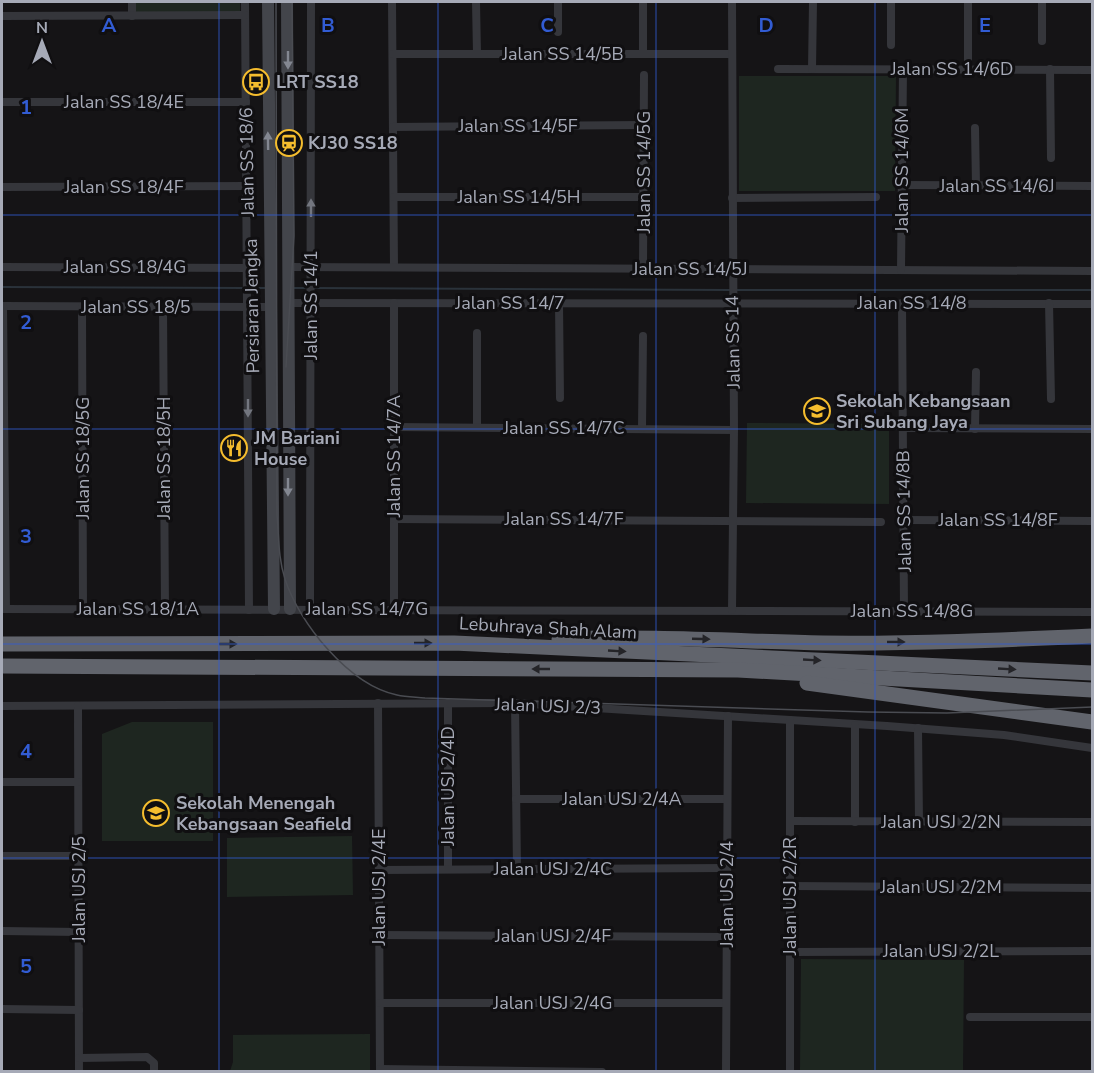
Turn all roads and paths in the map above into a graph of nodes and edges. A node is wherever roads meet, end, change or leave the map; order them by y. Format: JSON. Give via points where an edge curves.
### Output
{"nodes":[{"id":1,"x":132,"y":2,"type":"edge"},
{"id":2,"x":245,"y":2,"type":"edge"},
{"id":3,"x":268,"y":2,"type":"edge"},
{"id":4,"x":287,"y":2,"type":"edge"},
{"id":5,"x":311,"y":2,"type":"edge"},
{"id":6,"x":392,"y":2,"type":"edge"},
{"id":7,"x":476,"y":2,"type":"edge"},
{"id":8,"x":558,"y":2,"type":"edge"},
{"id":9,"x":643,"y":2,"type":"edge"},
{"id":10,"x":732,"y":2,"type":"edge"},
{"id":11,"x":813,"y":2,"type":"edge"},
{"id":12,"x":891,"y":2,"type":"edge"},
{"id":13,"x":968,"y":2,"type":"edge"},
{"id":14,"x":1042,"y":2,"type":"edge"},
{"id":15,"x":245,"y":15,"type":"junction"},
{"id":16,"x":2,"y":16,"type":"edge"},
{"id":17,"x":132,"y":16,"type":"junction"},
{"id":18,"x":558,"y":32,"type":"dead end"},
{"id":19,"x":1042,"y":41,"type":"dead end"},
{"id":20,"x":891,"y":45,"type":"dead end"},
{"id":21,"x":393,"y":54,"type":"junction"},
{"id":22,"x":477,"y":54,"type":"junction"},
{"id":23,"x":644,"y":54,"type":"junction"},
{"id":24,"x":732,"y":54,"type":"junction"},
{"id":25,"x":778,"y":69,"type":"dead end"},
{"id":26,"x":812,"y":69,"type":"junction"},
{"id":27,"x":903,"y":69,"type":"junction"},
{"id":28,"x":968,"y":69,"type":"junction"},
{"id":29,"x":1050,"y":69,"type":"junction"},
{"id":30,"x":1092,"y":70,"type":"edge"},
{"id":31,"x":644,"y":75,"type":"dead end"},
{"id":32,"x":2,"y":102,"type":"edge"},
{"id":33,"x":246,"y":102,"type":"junction"},
{"id":34,"x":644,"y":125,"type":"junction"},
{"id":35,"x":393,"y":127,"type":"junction"},
{"id":36,"x":975,"y":128,"type":"dead end"},
{"id":37,"x":1051,"y":158,"type":"dead end"},
{"id":38,"x":902,"y":185,"type":"junction"},
{"id":39,"x":247,"y":186,"type":"junction"},
{"id":40,"x":976,"y":186,"type":"junction"},
{"id":41,"x":1092,"y":186,"type":"edge"},
{"id":42,"x":2,"y":187,"type":"edge"},
{"id":43,"x":394,"y":197,"type":"junction"},
{"id":44,"x":644,"y":197,"type":"junction"},
{"id":45,"x":876,"y":197,"type":"dead end"},
{"id":46,"x":732,"y":198,"type":"junction"},
{"id":47,"x":2,"y":267,"type":"edge"},
{"id":48,"x":288,"y":267,"type":"junction"},
{"id":49,"x":311,"y":267,"type":"junction"},
{"id":50,"x":394,"y":267,"type":"junction"},
{"id":51,"x":248,"y":268,"type":"junction"},
{"id":52,"x":643,"y":269,"type":"junction"},
{"id":53,"x":732,"y":269,"type":"junction"},
{"id":54,"x":901,"y":270,"type":"junction"},
{"id":55,"x":1092,"y":271,"type":"edge"},
{"id":56,"x":288,"y":293,"type":"junction"},
{"id":57,"x":732,"y":295,"type":"junction"},
{"id":58,"x":311,"y":303,"type":"junction"},
{"id":59,"x":394,"y":303,"type":"junction"},
{"id":60,"x":559,"y":303,"type":"junction"},
{"id":61,"x":902,"y":303,"type":"junction"},
{"id":62,"x":1049,"y":303,"type":"junction"},
{"id":63,"x":1092,"y":304,"type":"edge"},
{"id":64,"x":2,"y":306,"type":"edge"},
{"id":65,"x":82,"y":307,"type":"junction"},
{"id":66,"x":163,"y":307,"type":"junction"},
{"id":67,"x":248,"y":307,"type":"junction"},
{"id":68,"x":270,"y":307,"type":"junction"},
{"id":69,"x":477,"y":333,"type":"dead end"},
{"id":70,"x":643,"y":336,"type":"dead end"},
{"id":71,"x":975,"y":372,"type":"dead end"},
{"id":72,"x":560,"y":398,"type":"dead end"},
{"id":73,"x":1051,"y":399,"type":"dead end"},
{"id":74,"x":394,"y":427,"type":"junction"},
{"id":75,"x":477,"y":427,"type":"junction"},
{"id":76,"x":642,"y":428,"type":"junction"},
{"id":77,"x":903,"y":428,"type":"junction"},
{"id":78,"x":975,"y":429,"type":"junction"},
{"id":79,"x":1092,"y":429,"type":"edge"},
{"id":80,"x":734,"y":430,"type":"junction"},
{"id":81,"x":394,"y":519,"type":"junction"},
{"id":82,"x":734,"y":519,"type":"junction"},
{"id":83,"x":904,"y":520,"type":"junction"},
{"id":84,"x":1092,"y":521,"type":"edge"},
{"id":85,"x":881,"y":522,"type":"dead end"},
{"id":86,"x":273,"y":593,"type":"junction"},
{"id":87,"x":288,"y":594,"type":"junction"},
{"id":88,"x":4,"y":609,"type":"edge"},
{"id":89,"x":83,"y":609,"type":"junction"},
{"id":90,"x":165,"y":609,"type":"junction"},
{"id":91,"x":274,"y":609,"type":"junction"},
{"id":92,"x":290,"y":609,"type":"junction"},
{"id":93,"x":310,"y":609,"type":"junction"},
{"id":94,"x":394,"y":609,"type":"junction"},
{"id":95,"x":249,"y":610,"type":"junction"},
{"id":96,"x":732,"y":610,"type":"junction"},
{"id":97,"x":904,"y":611,"type":"junction"},
{"id":98,"x":1092,"y":612,"type":"edge"},
{"id":99,"x":2,"y":636,"type":"edge"},
{"id":100,"x":1092,"y":636,"type":"edge"},
{"id":101,"x":454,"y":643,"type":"junction"},
{"id":102,"x":2,"y":644,"type":"edge"},
{"id":103,"x":169,"y":644,"type":"junction"},
{"id":104,"x":2,"y":666,"type":"edge"},
{"id":105,"x":166,"y":668,"type":"junction"},
{"id":106,"x":738,"y":670,"type":"junction"},
{"id":107,"x":1092,"y":673,"type":"edge"},
{"id":108,"x":2,"y":675,"type":"edge"},
{"id":109,"x":1092,"y":690,"type":"edge"},
{"id":110,"x":378,"y":703,"type":"junction"},
{"id":111,"x":448,"y":703,"type":"junction"},
{"id":112,"x":515,"y":703,"type":"junction"},
{"id":113,"x":2,"y":706,"type":"edge"},
{"id":114,"x":78,"y":706,"type":"junction"},
{"id":115,"x":728,"y":716,"type":"junction"},
{"id":116,"x":790,"y":720,"type":"junction"},
{"id":117,"x":1092,"y":722,"type":"edge"},
{"id":118,"x":855,"y":725,"type":"junction"},
{"id":119,"x":918,"y":728,"type":"junction"},
{"id":120,"x":1092,"y":748,"type":"edge"},
{"id":121,"x":2,"y":782,"type":"edge"},
{"id":122,"x":78,"y":782,"type":"junction"},
{"id":123,"x":516,"y":799,"type":"junction"},
{"id":124,"x":727,"y":799,"type":"junction"},
{"id":125,"x":790,"y":821,"type":"junction"},
{"id":126,"x":855,"y":822,"type":"junction"},
{"id":127,"x":919,"y":822,"type":"junction"},
{"id":128,"x":1092,"y":822,"type":"edge"},
{"id":129,"x":2,"y":856,"type":"edge"},
{"id":130,"x":79,"y":856,"type":"junction"},
{"id":131,"x":727,"y":868,"type":"junction"},
{"id":132,"x":448,"y":869,"type":"junction"},
{"id":133,"x":517,"y":869,"type":"junction"},
{"id":134,"x":379,"y":870,"type":"junction"},
{"id":135,"x":790,"y":886,"type":"junction"},
{"id":136,"x":1092,"y":888,"type":"edge"},
{"id":137,"x":2,"y":931,"type":"edge"},
{"id":138,"x":79,"y":932,"type":"junction"},
{"id":139,"x":379,"y":935,"type":"junction"},
{"id":140,"x":726,"y":937,"type":"junction"},
{"id":141,"x":1092,"y":951,"type":"edge"},
{"id":142,"x":790,"y":952,"type":"junction"},
{"id":143,"x":380,"y":1003,"type":"junction"},
{"id":144,"x":726,"y":1003,"type":"junction"},
{"id":145,"x":2,"y":1009,"type":"edge"},
{"id":146,"x":79,"y":1010,"type":"junction"},
{"id":147,"x":970,"y":1017,"type":"dead end"},
{"id":148,"x":1092,"y":1017,"type":"edge"},
{"id":149,"x":79,"y":1058,"type":"junction"},
{"id":150,"x":380,"y":1070,"type":"edge"},
{"id":151,"x":79,"y":1071,"type":"edge"},
{"id":152,"x":154,"y":1071,"type":"edge"},
{"id":153,"x":447,"y":1071,"type":"edge"},
{"id":154,"x":514,"y":1071,"type":"edge"},
{"id":155,"x":583,"y":1071,"type":"edge"},
{"id":156,"x":602,"y":1071,"type":"edge"},
{"id":157,"x":726,"y":1071,"type":"edge"},
{"id":158,"x":790,"y":1071,"type":"edge"}],
"edges":[{"from":1,"to":17,"type":"street"},
{"from":2,"to":15,"type":"street","name":"Jalan SS 18/6"},
{"from":68,"to":3,"type":"main road","name":"Persiaran Jengka","one_way":true},
{"from":4,"to":48,"type":"main road","name":"Persiaran Jengka","one_way":true},
{"from":49,"to":5,"type":"street","name":"Jalan SS 14/1","one_way":true},
{"from":6,"to":21,"type":"street"},
{"from":7,"to":22,"type":"street"},
{"from":8,"to":18,"type":"street"},
{"from":9,"to":23,"type":"street"},
{"from":10,"to":24,"type":"street","name":"Jalan SS 14"},
{"from":11,"to":26,"type":"street"},
{"from":12,"to":20,"type":"street"},
{"from":13,"to":28,"type":"street"},
{"from":14,"to":19,"type":"street"},
{"from":15,"to":17,"type":"street"},
{"from":15,"to":33,"type":"street","name":"Jalan SS 18/6"},
{"from":16,"to":17,"type":"street"},
{"from":21,"to":22,"type":"street","name":"Jalan SS 14/5B"},
{"from":21,"to":35,"type":"street"},
{"from":22,"to":23,"type":"street","name":"Jalan SS 14/5B"},
{"from":23,"to":24,"type":"street","name":"Jalan SS 14/5B"},
{"from":24,"to":46,"type":"street","name":"Jalan SS 14"},
{"from":25,"to":26,"type":"street","name":"Jalan SS 14/6D"},
{"from":26,"to":27,"type":"street","name":"Jalan SS 14/6D"},
{"from":27,"to":28,"type":"street","name":"Jalan SS 14/6D"},
{"from":27,"to":38,"type":"street","name":"Jalan SS 14/6M"},
{"from":28,"to":29,"type":"street","name":"Jalan SS 14/6D"},
{"from":29,"to":30,"type":"street","name":"Jalan SS 14/6D"},
{"from":29,"to":37,"type":"street"},
{"from":31,"to":34,"type":"street","name":"Jalan SS 14/5G"},
{"from":32,"to":33,"type":"street","name":"Jalan SS 18/4E"},
{"from":33,"to":39,"type":"street","name":"Jalan SS 18/6"},
{"from":34,"to":35,"type":"street","name":"Jalan SS 14/5F"},
{"from":34,"to":44,"type":"street","name":"Jalan SS 14/5G"},
{"from":35,"to":43,"type":"street"},
{"from":36,"to":40,"type":"street"},
{"from":38,"to":40,"type":"street","name":"Jalan SS 14/6J"},
{"from":38,"to":54,"type":"street","name":"Jalan SS 14/6M"},
{"from":39,"to":42,"type":"street","name":"Jalan SS 18/4F"},
{"from":39,"to":51,"type":"street","name":"Jalan SS 18/6"},
{"from":40,"to":41,"type":"street","name":"Jalan SS 14/6J"},
{"from":43,"to":44,"type":"street","name":"Jalan SS 14/5H"},
{"from":43,"to":50,"type":"street"},
{"from":44,"to":52,"type":"street","name":"Jalan SS 14/5G"},
{"from":45,"to":46,"type":"street"},
{"from":46,"to":53,"type":"street","name":"Jalan SS 14"},
{"from":47,"to":51,"type":"street","name":"Jalan SS 18/4G"},
{"from":48,"to":49,"type":"street","name":"Jalan SS 14/5J"},
{"from":48,"to":56,"type":"main road","name":"Persiaran Jengka"},
{"from":49,"to":50,"type":"street","name":"Jalan SS 14/5J"},
{"from":49,"to":58,"type":"street","name":"Jalan SS 14/1"},
{"from":50,"to":52,"type":"street","name":"Jalan SS 14/5J"},
{"from":51,"to":67,"type":"street","name":"Jalan SS 18/6"},
{"from":52,"to":53,"type":"street","name":"Jalan SS 14/5J"},
{"from":53,"to":54,"type":"street","name":"Jalan SS 14/5J"},
{"from":53,"to":57,"type":"street","name":"Jalan SS 14"},
{"from":54,"to":55,"type":"street","name":"Jalan SS 14/5J"},
{"from":56,"to":58,"type":"street","name":"Jalan SS 14/7"},
{"from":56,"to":87,"type":"main road","name":"Persiaran Jengka","one_way":true},
{"from":57,"to":60,"type":"street","name":"Jalan SS 14/7"},
{"from":57,"to":61,"type":"street","name":"Jalan SS 14/8"},
{"from":57,"to":80,"type":"street","name":"Jalan SS 14"},
{"from":58,"to":59,"type":"street","name":"Jalan SS 14/7"},
{"from":58,"to":93,"type":"street","name":"Jalan SS 14/1"},
{"from":59,"to":60,"type":"street","name":"Jalan SS 14/7"},
{"from":59,"to":74,"type":"street","name":"Jalan SS 14/7A"},
{"from":60,"to":72,"type":"street"},
{"from":61,"to":62,"type":"street","name":"Jalan SS 14/8"},
{"from":61,"to":77,"type":"street","name":"Jalan SS 14/8B"},
{"from":62,"to":63,"type":"street","name":"Jalan SS 14/8"},
{"from":62,"to":73,"type":"street"},
{"from":64,"to":65,"type":"street","name":"Jalan SS 18/5"},
{"from":64,"to":88,"type":"street"},
{"from":65,"to":66,"type":"street","name":"Jalan SS 18/5"},
{"from":65,"to":89,"type":"street","name":"Jalan SS 18/5G"},
{"from":66,"to":67,"type":"street","name":"Jalan SS 18/5"},
{"from":66,"to":90,"type":"street","name":"Jalan SS 18/5H"},
{"from":67,"to":68,"type":"street","name":"Jalan SS 18/5"},
{"from":67,"to":95,"type":"street","name":"Jalan SS 18/6","one_way":true},
{"from":68,"to":86,"type":"main road","name":"Persiaran Jengka"},
{"from":69,"to":75,"type":"street"},
{"from":70,"to":76,"type":"street"},
{"from":71,"to":78,"type":"street"},
{"from":74,"to":75,"type":"street","name":"Jalan SS 14/7C"},
{"from":74,"to":81,"type":"street","name":"Jalan SS 14/7A"},
{"from":75,"to":76,"type":"street","name":"Jalan SS 14/7C"},
{"from":76,"to":80,"type":"street","name":"Jalan SS 14/7C"},
{"from":77,"to":78,"type":"street"},
{"from":77,"to":83,"type":"street","name":"Jalan SS 14/8B"},
{"from":78,"to":79,"type":"street"},
{"from":80,"to":82,"type":"street","name":"Jalan SS 14"},
{"from":81,"to":82,"type":"street","name":"Jalan SS 14/7F"},
{"from":81,"to":94,"type":"street","name":"Jalan SS 14/7A"},
{"from":82,"to":85,"type":"street","name":"Jalan SS 14/7F"},
{"from":82,"to":96,"type":"street","name":"Jalan SS 14"},
{"from":83,"to":84,"type":"street","name":"Jalan SS 14/8F"},
{"from":83,"to":97,"type":"street","name":"Jalan SS 14/8B"},
{"from":86,"to":87,"type":"main road","via":[[281,599]]},
{"from":86,"to":91,"type":"main road","name":"Persiaran Jengka"},
{"from":87,"to":92,"type":"main road","name":"Persiaran Jengka"},
{"from":88,"to":89,"type":"street","name":"Jalan SS 18/1A"},
{"from":89,"to":90,"type":"street","name":"Jalan SS 18/1A"},
{"from":90,"to":95,"type":"street","name":"Jalan SS 18/1A"},
{"from":91,"to":92,"type":"street"},
{"from":91,"to":95,"type":"street","name":"Jalan SS 18/1A"},
{"from":92,"to":93,"type":"street","name":"Jalan SS 14/7G"},
{"from":93,"to":94,"type":"street","name":"Jalan SS 14/7G"},
{"from":94,"to":96,"type":"street","name":"Jalan SS 14/7G"},
{"from":96,"to":97,"type":"street","name":"Jalan SS 14/8G"},
{"from":97,"to":98,"type":"street","name":"Jalan SS 14/8G"},
{"from":99,"to":103,"type":"highway"},
{"from":101,"to":100,"type":"highway","one_way":true,"via":[[631,636],[824,643]]},
{"from":103,"to":101,"type":"highway","name":"Lebuhraya Shah Alam","one_way":true},
{"from":101,"to":107,"type":"highway","name":"Lebuhraya Shah Alam","one_way":true},
{"from":102,"to":103,"type":"highway","name":"Lebuhraya Shah Alam"},
{"from":104,"to":105,"type":"highway","name":"Lebuhraya Shah Alam"},
{"from":106,"to":105,"type":"highway","name":"Lebuhraya Shah Alam","one_way":true},
{"from":105,"to":108,"type":"highway"},
{"from":106,"to":109,"type":"highway","name":"Lebuhraya Shah Alam"},
{"from":106,"to":117,"type":"highway","via":[[784,680]]},
{"from":110,"to":111,"type":"street","name":"Jalan USJ 2/3"},
{"from":110,"to":114,"type":"street","name":"Jalan USJ 2/3"},
{"from":110,"to":134,"type":"street","name":"Jalan USJ 2/4E"},
{"from":111,"to":112,"type":"street","name":"Jalan USJ 2/3"},
{"from":111,"to":132,"type":"street","name":"Jalan USJ 2/4D"},
{"from":112,"to":115,"type":"street","name":"Jalan USJ 2/3"},
{"from":112,"to":123,"type":"street"},
{"from":113,"to":114,"type":"street","name":"Jalan USJ 2/3"},
{"from":114,"to":122,"type":"street","name":"Jalan USJ 2/5"},
{"from":115,"to":116,"type":"street","name":"Jalan USJ 2/3"},
{"from":115,"to":124,"type":"street","name":"Jalan USJ 2/4"},
{"from":116,"to":118,"type":"street","name":"Jalan USJ 2/3"},
{"from":116,"to":125,"type":"street","name":"Jalan USJ 2/2R"},
{"from":118,"to":119,"type":"street","name":"Jalan USJ 2/3"},
{"from":118,"to":126,"type":"street"},
{"from":119,"to":120,"type":"street","name":"Jalan USJ 2/3"},
{"from":119,"to":127,"type":"street"},
{"from":121,"to":122,"type":"street"},
{"from":122,"to":130,"type":"street","name":"Jalan USJ 2/5"},
{"from":123,"to":124,"type":"street","name":"Jalan USJ 2/4A"},
{"from":123,"to":133,"type":"street"},
{"from":124,"to":131,"type":"street","name":"Jalan USJ 2/4"},
{"from":125,"to":126,"type":"street","name":"Jalan USJ 2/2N"},
{"from":125,"to":135,"type":"street","name":"Jalan USJ 2/2R"},
{"from":126,"to":127,"type":"street","name":"Jalan USJ 2/2N"},
{"from":127,"to":128,"type":"street","name":"Jalan USJ 2/2N"},
{"from":129,"to":130,"type":"street"},
{"from":130,"to":138,"type":"street","name":"Jalan USJ 2/5"},
{"from":131,"to":133,"type":"street","name":"Jalan USJ 2/4C"},
{"from":131,"to":140,"type":"street","name":"Jalan USJ 2/4"},
{"from":132,"to":133,"type":"street","name":"Jalan USJ 2/4C"},
{"from":132,"to":134,"type":"street","name":"Jalan USJ 2/4C"},
{"from":134,"to":139,"type":"street","name":"Jalan USJ 2/4E"},
{"from":135,"to":136,"type":"street","name":"Jalan USJ 2/2M"},
{"from":135,"to":142,"type":"street","name":"Jalan USJ 2/2R"},
{"from":137,"to":138,"type":"street"},
{"from":138,"to":146,"type":"street","name":"Jalan USJ 2/5"},
{"from":139,"to":140,"type":"street","name":"Jalan USJ 2/4F"},
{"from":139,"to":143,"type":"street","name":"Jalan USJ 2/4E"},
{"from":140,"to":144,"type":"street","name":"Jalan USJ 2/4"},
{"from":141,"to":142,"type":"street","name":"Jalan USJ 2/2L"},
{"from":142,"to":158,"type":"street","name":"Jalan USJ 2/2R"},
{"from":143,"to":144,"type":"street","name":"Jalan USJ 2/4G"},
{"from":143,"to":150,"type":"street","name":"Jalan USJ 2/4E"},
{"from":144,"to":157,"type":"street","name":"Jalan USJ 2/4"},
{"from":145,"to":146,"type":"street"},
{"from":146,"to":149,"type":"street","name":"Jalan USJ 2/5"},
{"from":147,"to":148,"type":"street"},
{"from":149,"to":151,"type":"street","name":"Jalan USJ 2/5"},
{"from":149,"to":152,"type":"street","via":[[147,1057],[154,1063]]},
{"from":150,"to":153,"type":"street"},
{"from":153,"to":154,"type":"street"},
{"from":154,"to":155,"type":"street"},
{"from":155,"to":156,"type":"street"}]}
